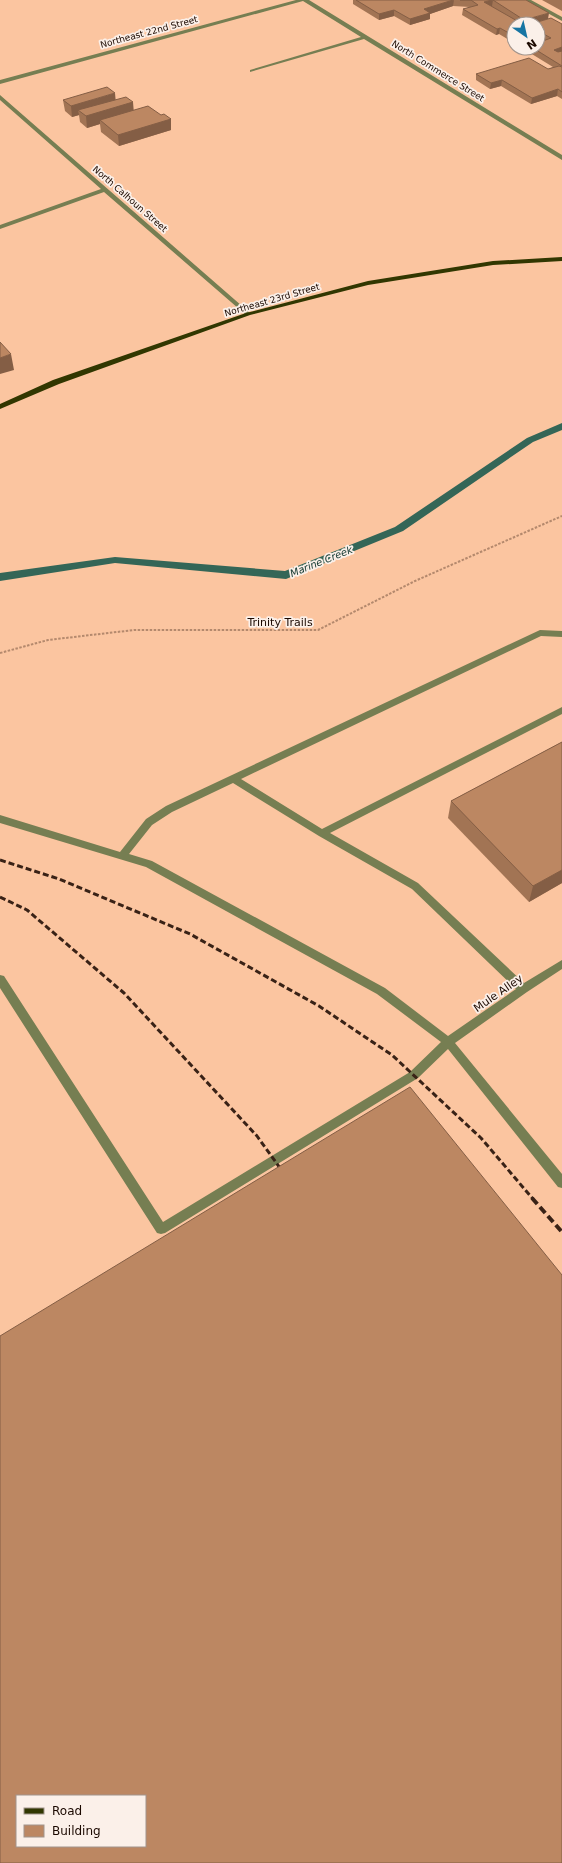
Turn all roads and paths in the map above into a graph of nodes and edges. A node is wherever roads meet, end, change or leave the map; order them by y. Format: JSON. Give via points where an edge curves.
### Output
{"nodes":[{"id":1,"x":302,"y":0,"type":"edge"},
{"id":2,"x":305,"y":0,"type":"edge"},
{"id":3,"x":527,"y":0,"type":"edge"},
{"id":4,"x":562,"y":19,"type":"edge"},
{"id":5,"x":365,"y":37,"type":"junction"},
{"id":6,"x":252,"y":71,"type":"dead end"},
{"id":7,"x":0,"y":82,"type":"edge"},
{"id":8,"x":0,"y":97,"type":"edge"},
{"id":9,"x":562,"y":158,"type":"edge"},
{"id":10,"x":106,"y":189,"type":"junction"},
{"id":11,"x":0,"y":226,"type":"edge"},
{"id":12,"x":562,"y":259,"type":"edge"},
{"id":13,"x":248,"y":314,"type":"junction"},
{"id":14,"x":0,"y":407,"type":"edge"},
{"id":15,"x":562,"y":516,"type":"edge"},
{"id":16,"x":562,"y":634,"type":"edge"},
{"id":17,"x":0,"y":653,"type":"edge"},
{"id":18,"x":562,"y":710,"type":"edge"},
{"id":19,"x":234,"y":779,"type":"junction"},
{"id":20,"x":0,"y":819,"type":"edge"},
{"id":21,"x":322,"y":833,"type":"junction"},
{"id":22,"x":123,"y":855,"type":"junction"},
{"id":23,"x":562,"y":964,"type":"edge"},
{"id":24,"x":0,"y":979,"type":"edge"},
{"id":25,"x":523,"y":989,"type":"junction"},
{"id":26,"x":448,"y":1042,"type":"junction"},
{"id":27,"x":562,"y":1183,"type":"edge"}],
"edges":[{"from":1,"to":7,"type":"street","name":"Northeast 22nd Street"},
{"from":2,"to":5,"type":"street","name":"North Commerce Street"},
{"from":3,"to":4,"type":"street"},
{"from":5,"to":6,"type":"street"},
{"from":5,"to":9,"type":"street","name":"North Commerce Street"},
{"from":8,"to":10,"type":"street","name":"North Calhoun Street"},
{"from":10,"to":11,"type":"street"},
{"from":10,"to":13,"type":"street","name":"North Calhoun Street"},
{"from":12,"to":13,"type":"main road","name":"Northeast 23rd Street","via":[[493,263],[368,283]]},
{"from":13,"to":14,"type":"main road","name":"Northeast 23rd Street","via":[[56,382]]},
{"from":15,"to":17,"type":"path","name":"Trinity Trails","via":[[415,581],[318,630],[134,630],[48,640]]},
{"from":16,"to":19,"type":"street","via":[[540,633]]},
{"from":18,"to":21,"type":"street"},
{"from":19,"to":21,"type":"street"},
{"from":19,"to":22,"type":"street","via":[[169,809],[149,822]]},
{"from":20,"to":22,"type":"street"},
{"from":21,"to":25,"type":"street","via":[[415,886]]},
{"from":22,"to":26,"type":"street","via":[[149,864],[381,991]]},
{"from":23,"to":25,"type":"street","name":"Mule Alley"},
{"from":24,"to":26,"type":"street","name":"Mule Alley","via":[[161,1229],[414,1075]]},
{"from":25,"to":26,"type":"street","name":"Mule Alley"},
{"from":26,"to":27,"type":"street"}]}
